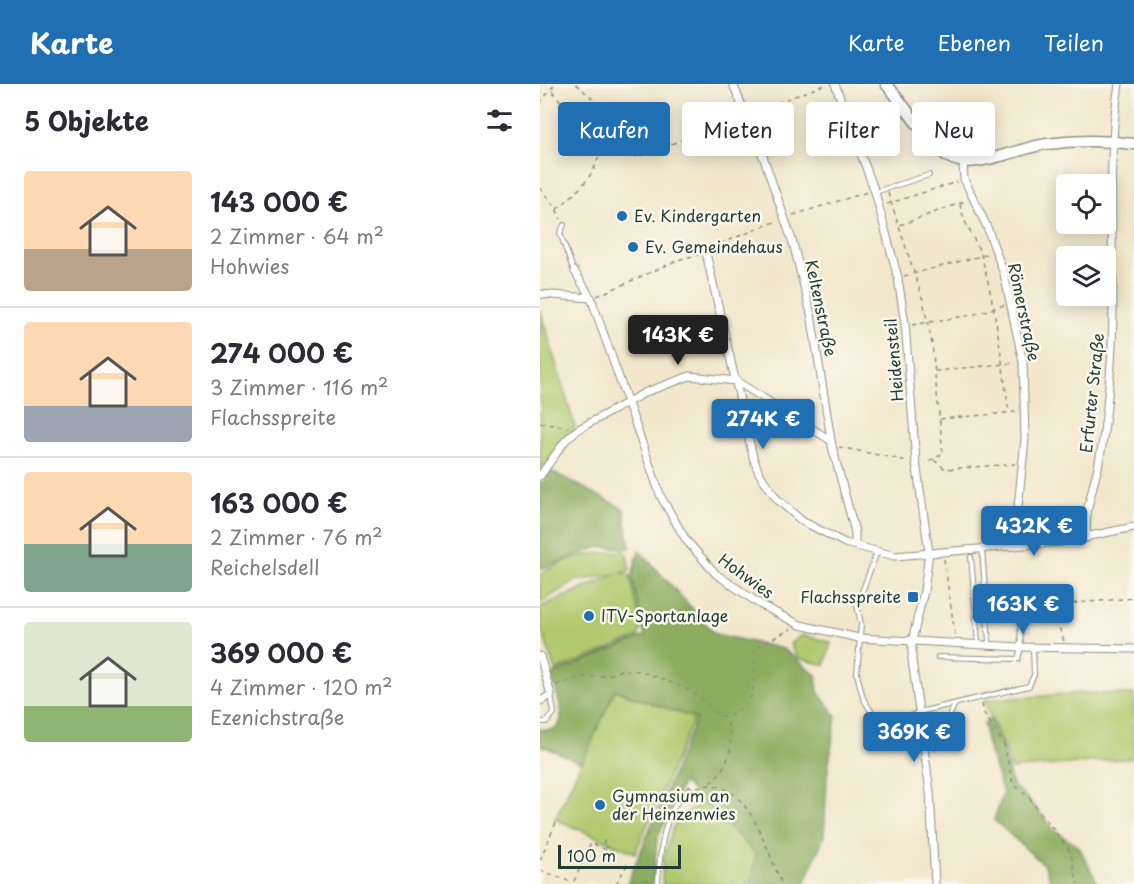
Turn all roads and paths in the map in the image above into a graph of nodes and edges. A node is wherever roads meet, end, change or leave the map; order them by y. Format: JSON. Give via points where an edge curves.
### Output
{"nodes":[{"id":1,"x":555,"y":84,"type":"edge"},
{"id":2,"x":576,"y":84,"type":"edge"},
{"id":3,"x":733,"y":84,"type":"edge"},
{"id":4,"x":827,"y":84,"type":"edge"},
{"id":5,"x":835,"y":84,"type":"edge"},
{"id":6,"x":886,"y":84,"type":"edge"},
{"id":7,"x":1119,"y":84,"type":"edge"},
{"id":8,"x":552,"y":91,"type":"junction"},
{"id":9,"x":561,"y":102,"type":"edge"},
{"id":10,"x":595,"y":102,"type":"edge"},
{"id":11,"x":779,"y":102,"type":"edge"},
{"id":12,"x":540,"y":104,"type":"edge"},
{"id":13,"x":1113,"y":142,"type":"junction"},
{"id":14,"x":1134,"y":144,"type":"edge"},
{"id":15,"x":599,"y":156,"type":"edge"},
{"id":16,"x":963,"y":162,"type":"junction"},
{"id":17,"x":929,"y":175,"type":"dead end"},
{"id":18,"x":964,"y":179,"type":"junction"},
{"id":19,"x":540,"y":188,"type":"edge"},
{"id":20,"x":886,"y":188,"type":"junction"},
{"id":21,"x":875,"y":192,"type":"junction"},
{"id":22,"x":863,"y":194,"type":"dead end"},
{"id":23,"x":973,"y":198,"type":"junction"},
{"id":24,"x":891,"y":202,"type":"junction"},
{"id":25,"x":960,"y":204,"type":"junction"},
{"id":26,"x":878,"y":207,"type":"junction"},
{"id":27,"x":557,"y":209,"type":"junction"},
{"id":28,"x":785,"y":218,"type":"junction"},
{"id":29,"x":564,"y":225,"type":"joint"},
{"id":30,"x":899,"y":225,"type":"junction"},
{"id":31,"x":996,"y":251,"type":"junction"},
{"id":32,"x":706,"y":254,"type":"junction"},
{"id":33,"x":981,"y":256,"type":"junction"},
{"id":34,"x":575,"y":272,"type":"joint"},
{"id":35,"x":915,"y":273,"type":"junction"},
{"id":36,"x":898,"y":278,"type":"junction"},
{"id":37,"x":540,"y":294,"type":"edge"},
{"id":38,"x":591,"y":298,"type":"junction"},
{"id":39,"x":1012,"y":303,"type":"junction"},
{"id":40,"x":995,"y":308,"type":"junction"},
{"id":41,"x":927,"y":323,"type":"junction"},
{"id":42,"x":906,"y":327,"type":"junction"},
{"id":43,"x":1023,"y":362,"type":"junction"},
{"id":44,"x":1003,"y":365,"type":"junction"},
{"id":45,"x":934,"y":371,"type":"junction"},
{"id":46,"x":736,"y":381,"type":"junction"},
{"id":47,"x":627,"y":402,"type":"junction"},
{"id":48,"x":1026,"y":410,"type":"junction"},
{"id":49,"x":1009,"y":413,"type":"junction"},
{"id":50,"x":940,"y":419,"type":"junction"},
{"id":51,"x":540,"y":423,"type":"edge"},
{"id":52,"x":578,"y":430,"type":"junction"},
{"id":53,"x":830,"y":440,"type":"junction"},
{"id":54,"x":850,"y":449,"type":"dead end"},
{"id":55,"x":933,"y":460,"type":"junction"},
{"id":56,"x":916,"y":462,"type":"junction"},
{"id":57,"x":1023,"y":463,"type":"junction"},
{"id":58,"x":540,"y":476,"type":"edge"},
{"id":59,"x":1134,"y":527,"type":"edge"},
{"id":60,"x":1087,"y":538,"type":"junction"},
{"id":61,"x":855,"y":545,"type":"junction"},
{"id":62,"x":1014,"y":546,"type":"junction"},
{"id":63,"x":982,"y":549,"type":"junction"},
{"id":64,"x":877,"y":551,"type":"junction"},
{"id":65,"x":929,"y":552,"type":"junction"},
{"id":66,"x":944,"y":552,"type":"junction"},
{"id":67,"x":970,"y":557,"type":"dead end"},
{"id":68,"x":1019,"y":598,"type":"dead end"},
{"id":69,"x":1134,"y":598,"type":"edge"},
{"id":70,"x":800,"y":625,"type":"junction"},
{"id":71,"x":859,"y":638,"type":"junction"},
{"id":72,"x":912,"y":641,"type":"junction"},
{"id":73,"x":956,"y":642,"type":"junction"},
{"id":74,"x":978,"y":643,"type":"junction"},
{"id":75,"x":989,"y":644,"type":"junction"},
{"id":76,"x":1021,"y":647,"type":"junction"},
{"id":77,"x":1033,"y":648,"type":"junction"},
{"id":78,"x":1064,"y":648,"type":"junction"},
{"id":79,"x":1134,"y":649,"type":"edge"},
{"id":80,"x":540,"y":656,"type":"edge"},
{"id":81,"x":938,"y":657,"type":"dead end"},
{"id":82,"x":550,"y":691,"type":"junction"},
{"id":83,"x":980,"y":697,"type":"junction"},
{"id":84,"x":540,"y":701,"type":"edge"},
{"id":85,"x":956,"y":703,"type":"junction"},
{"id":86,"x":919,"y":712,"type":"junction"},
{"id":87,"x":726,"y":717,"type":"junction"},
{"id":88,"x":540,"y":722,"type":"edge"},
{"id":89,"x":934,"y":747,"type":"dead end"},
{"id":90,"x":709,"y":784,"type":"junction"},
{"id":91,"x":690,"y":789,"type":"joint"},
{"id":92,"x":558,"y":820,"type":"dead end"},
{"id":93,"x":605,"y":840,"type":"dead end"},
{"id":94,"x":540,"y":860,"type":"edge"},
{"id":95,"x":628,"y":863,"type":"dead end"},
{"id":96,"x":540,"y":870,"type":"edge"},
{"id":97,"x":616,"y":884,"type":"edge"},
{"id":98,"x":658,"y":884,"type":"edge"},
{"id":99,"x":782,"y":884,"type":"edge"},
{"id":100,"x":934,"y":884,"type":"edge"},
{"id":101,"x":1078,"y":884,"type":"edge"}],
"edges":[{"from":1,"to":8,"type":"path"},
{"from":2,"to":10,"type":"path"},
{"from":3,"to":28,"type":"street","name":"Keltenstraße"},
{"from":4,"to":11,"type":"path"},
{"from":5,"to":21,"type":"street","name":"Heidensteil"},
{"from":6,"to":16,"type":"street","via":[[944,154]]},
{"from":7,"to":13,"type":"street","name":"Erfurter Straße"},
{"from":8,"to":9,"type":"path"},
{"from":8,"to":12,"type":"path"},
{"from":13,"to":14,"type":"street"},
{"from":13,"to":16,"type":"street","via":[[1044,144]]},
{"from":13,"to":60,"type":"street","name":"Erfurter Straße","via":[[1114,302],[1110,374],[1100,460],[1085,524]]},
{"from":15,"to":27,"type":"path","via":[[579,190]]},
{"from":16,"to":18,"type":"street","name":"Römerstraße"},
{"from":17,"to":20,"type":"lane"},
{"from":18,"to":23,"type":"street","name":"Römerstraße"},
{"from":18,"to":24,"type":"path"},
{"from":19,"to":27,"type":"path"},
{"from":20,"to":21,"type":"lane"},
{"from":20,"to":24,"type":"path"},
{"from":21,"to":26,"type":"street","name":"Heidensteil"},
{"from":22,"to":28,"type":"path"},
{"from":23,"to":25,"type":"path"},
{"from":23,"to":31,"type":"street","name":"Römerstraße"},
{"from":24,"to":26,"type":"path"},
{"from":24,"to":30,"type":"path"},
{"from":25,"to":30,"type":"path"},
{"from":25,"to":33,"type":"path","via":[[962,218],[975,237]]},
{"from":26,"to":36,"type":"street","name":"Heidensteil"},
{"from":27,"to":29,"type":"path"},
{"from":28,"to":32,"type":"path","via":[[714,245]]},
{"from":28,"to":53,"type":"street","name":"Keltenstraße","via":[[811,314]]},
{"from":29,"to":34,"type":"lane","via":[[560,233]]},
{"from":30,"to":35,"type":"path"},
{"from":31,"to":33,"type":"path"},
{"from":31,"to":39,"type":"street","name":"Römerstraße"},
{"from":32,"to":38,"type":"path","via":[[681,259]]},
{"from":32,"to":46,"type":"street"},
{"from":33,"to":35,"type":"path"},
{"from":33,"to":40,"type":"path"},
{"from":34,"to":38,"type":"street","name":"Hohwies"},
{"from":35,"to":36,"type":"path"},
{"from":35,"to":41,"type":"path"},
{"from":36,"to":42,"type":"street","name":"Heidensteil"},
{"from":37,"to":38,"type":"street"},
{"from":38,"to":47,"type":"street","name":"Hohwies"},
{"from":39,"to":40,"type":"path"},
{"from":39,"to":43,"type":"street","name":"Römerstraße"},
{"from":40,"to":41,"type":"path"},
{"from":40,"to":44,"type":"path"},
{"from":41,"to":42,"type":"path"},
{"from":41,"to":45,"type":"path"},
{"from":42,"to":56,"type":"street","name":"Heidensteil"},
{"from":43,"to":44,"type":"path"},
{"from":43,"to":48,"type":"street","name":"Römerstraße"},
{"from":44,"to":45,"type":"path"},
{"from":44,"to":49,"type":"path"},
{"from":45,"to":50,"type":"path"},
{"from":46,"to":47,"type":"street","via":[[690,376]]},
{"from":46,"to":53,"type":"street"},
{"from":46,"to":61,"type":"street","via":[[753,457],[777,500],[802,521]]},
{"from":47,"to":52,"type":"street"},
{"from":47,"to":70,"type":"street","name":"Hohwies","via":[[652,478],[686,540],[716,574],[740,592]]},
{"from":48,"to":49,"type":"path"},
{"from":48,"to":57,"type":"street","name":"Römerstraße"},
{"from":49,"to":50,"type":"path"},
{"from":50,"to":55,"type":"path","via":[[943,454]]},
{"from":51,"to":52,"type":"path"},
{"from":52,"to":58,"type":"street","via":[[565,441]]},
{"from":53,"to":61,"type":"street","name":"Keltenstraße","via":[[855,532]]},
{"from":54,"to":56,"type":"path"},
{"from":55,"to":56,"type":"path","via":[[926,464]]},
{"from":55,"to":57,"type":"path","via":[[945,469]]},
{"from":56,"to":65,"type":"street","name":"Heidensteil"},
{"from":57,"to":62,"type":"street","name":"Römerstraße"},
{"from":59,"to":60,"type":"street"},
{"from":60,"to":62,"type":"street"},
{"from":61,"to":64,"type":"street"},
{"from":62,"to":63,"type":"street"},
{"from":63,"to":66,"type":"street"},
{"from":63,"to":75,"type":"lane"},
{"from":64,"to":65,"type":"street","via":[[895,556]]},
{"from":64,"to":71,"type":"lane","via":[[857,605]]},
{"from":65,"to":66,"type":"street"},
{"from":65,"to":72,"type":"street","name":"Heidensteil"},
{"from":66,"to":73,"type":"path"},
{"from":67,"to":74,"type":"lane"},
{"from":68,"to":76,"type":"lane"},
{"from":69,"to":78,"type":"path","via":[[1066,604],[1053,610],[1065,636]]},
{"from":70,"to":71,"type":"street","name":"Hohwies"},
{"from":70,"to":87,"type":"path","via":[[756,647],[756,680],[751,698],[739,711]]},
{"from":71,"to":72,"type":"street","name":"Hohwies"},
{"from":71,"to":86,"type":"lane","via":[[859,686],[878,723],[896,723]]},
{"from":72,"to":73,"type":"street","name":"Hohwies"},
{"from":72,"to":86,"type":"street","name":"Heidensteil"},
{"from":73,"to":74,"type":"street","name":"Hohwies"},
{"from":74,"to":75,"type":"street","name":"Hohwies"},
{"from":75,"to":76,"type":"street","name":"Hohwies"},
{"from":76,"to":77,"type":"street","name":"Hohwies"},
{"from":76,"to":81,"type":"lane","via":[[1018,659]]},
{"from":77,"to":78,"type":"street","name":"Hohwies"},
{"from":77,"to":83,"type":"lane","via":[[1034,675],[1029,686]]},
{"from":78,"to":79,"type":"street","name":"Hohwies"},
{"from":80,"to":82,"type":"street"},
{"from":82,"to":84,"type":"street"},
{"from":82,"to":87,"type":"path","via":[[581,677],[640,671],[685,688]]},
{"from":82,"to":88,"type":"lane","via":[[554,713],[547,722]]},
{"from":83,"to":85,"type":"lane"},
{"from":83,"to":101,"type":"path","via":[[984,713],[1004,745],[1013,784],[1027,795],[1070,851]]},
{"from":85,"to":86,"type":"lane"},
{"from":85,"to":89,"type":"lane"},
{"from":86,"to":100,"type":"street","name":"Heidensteil","via":[[930,792]]},
{"from":87,"to":90,"type":"path","via":[[731,752],[722,772]]},
{"from":90,"to":91,"type":"path"},
{"from":90,"to":99,"type":"path","via":[[730,790],[751,813]]},
{"from":91,"to":98,"type":"lane","via":[[676,802],[665,834]]},
{"from":92,"to":94,"type":"path"},
{"from":93,"to":96,"type":"path","via":[[603,845],[611,852],[591,843],[574,881]]},
{"from":95,"to":97,"type":"path"}]}
